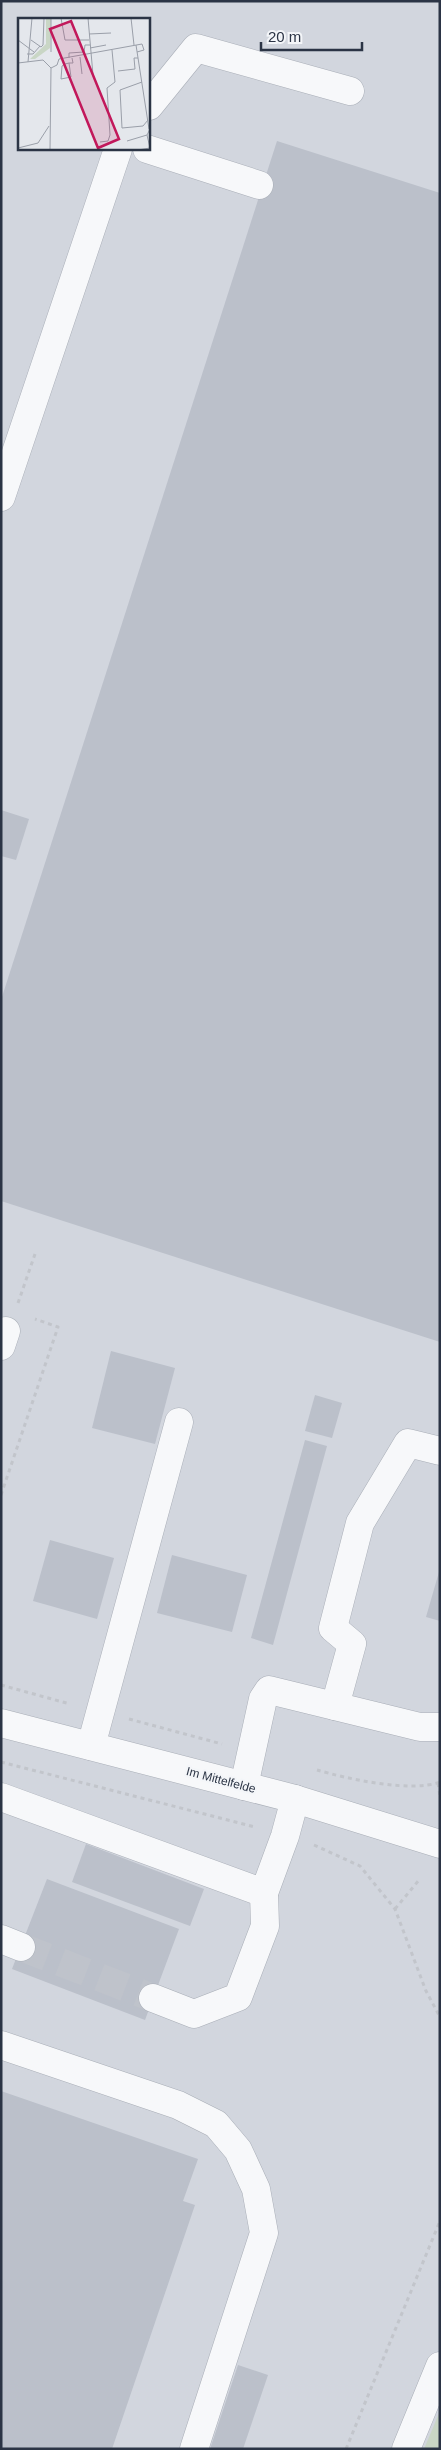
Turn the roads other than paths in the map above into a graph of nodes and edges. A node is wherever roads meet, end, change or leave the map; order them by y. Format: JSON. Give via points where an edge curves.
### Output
{"nodes":[{"id":1,"x":350,"y":91,"type":"dead end"},
{"id":2,"x":150,"y":105,"type":"edge"},
{"id":3,"x":118,"y":150,"type":"edge"},
{"id":4,"x":150,"y":150,"type":"edge"},
{"id":5,"x":259,"y":185,"type":"dead end"},
{"id":6,"x":1,"y":497,"type":"edge"},
{"id":7,"x":179,"y":1422,"type":"dead end"},
{"id":8,"x":440,"y":1451,"type":"edge"},
{"id":9,"x":334,"y":1706,"type":"junction"},
{"id":10,"x":1,"y":1723,"type":"edge"},
{"id":11,"x":440,"y":1727,"type":"edge"},
{"id":12,"x":92,"y":1746,"type":"junction"},
{"id":13,"x":244,"y":1786,"type":"junction"},
{"id":14,"x":1,"y":1797,"type":"edge"},
{"id":15,"x":295,"y":1799,"type":"junction"},
{"id":16,"x":440,"y":1844,"type":"edge"},
{"id":17,"x":264,"y":1893,"type":"junction"},
{"id":18,"x":153,"y":1998,"type":"tunnel mouth"},
{"id":19,"x":1,"y":2045,"type":"edge"},
{"id":20,"x":440,"y":2366,"type":"edge"},
{"id":21,"x":194,"y":2449,"type":"edge"},
{"id":22,"x":406,"y":2449,"type":"edge"}],
"edges":[{"from":1,"to":2,"type":"street","via":[[196,48]]},
{"from":3,"to":6,"type":"street"},
{"from":4,"to":5,"type":"street"},
{"from":7,"to":12,"type":"street"},
{"from":8,"to":9,"type":"street","via":[[408,1443],[360,1523],[333,1628],[352,1644]]},
{"from":9,"to":11,"type":"street","via":[[420,1727]]},
{"from":9,"to":13,"type":"street","via":[[269,1690],[263,1699]]},
{"from":10,"to":12,"type":"street","name":"Im Mittelfelde"},
{"from":12,"to":13,"type":"street","name":"Im Mittelfelde"},
{"from":13,"to":15,"type":"street","name":"Im Mittelfelde"},
{"from":14,"to":17,"type":"street"},
{"from":15,"to":16,"type":"street","name":"Im Mittelfelde"},
{"from":15,"to":17,"type":"street"},
{"from":17,"to":18,"type":"street","via":[[265,1926],[238,1997],[194,2014]]},
{"from":19,"to":21,"type":"street","via":[[178,2105],[216,2124],[238,2150],[256,2189],[264,2233]]},
{"from":20,"to":22,"type":"street"}]}
